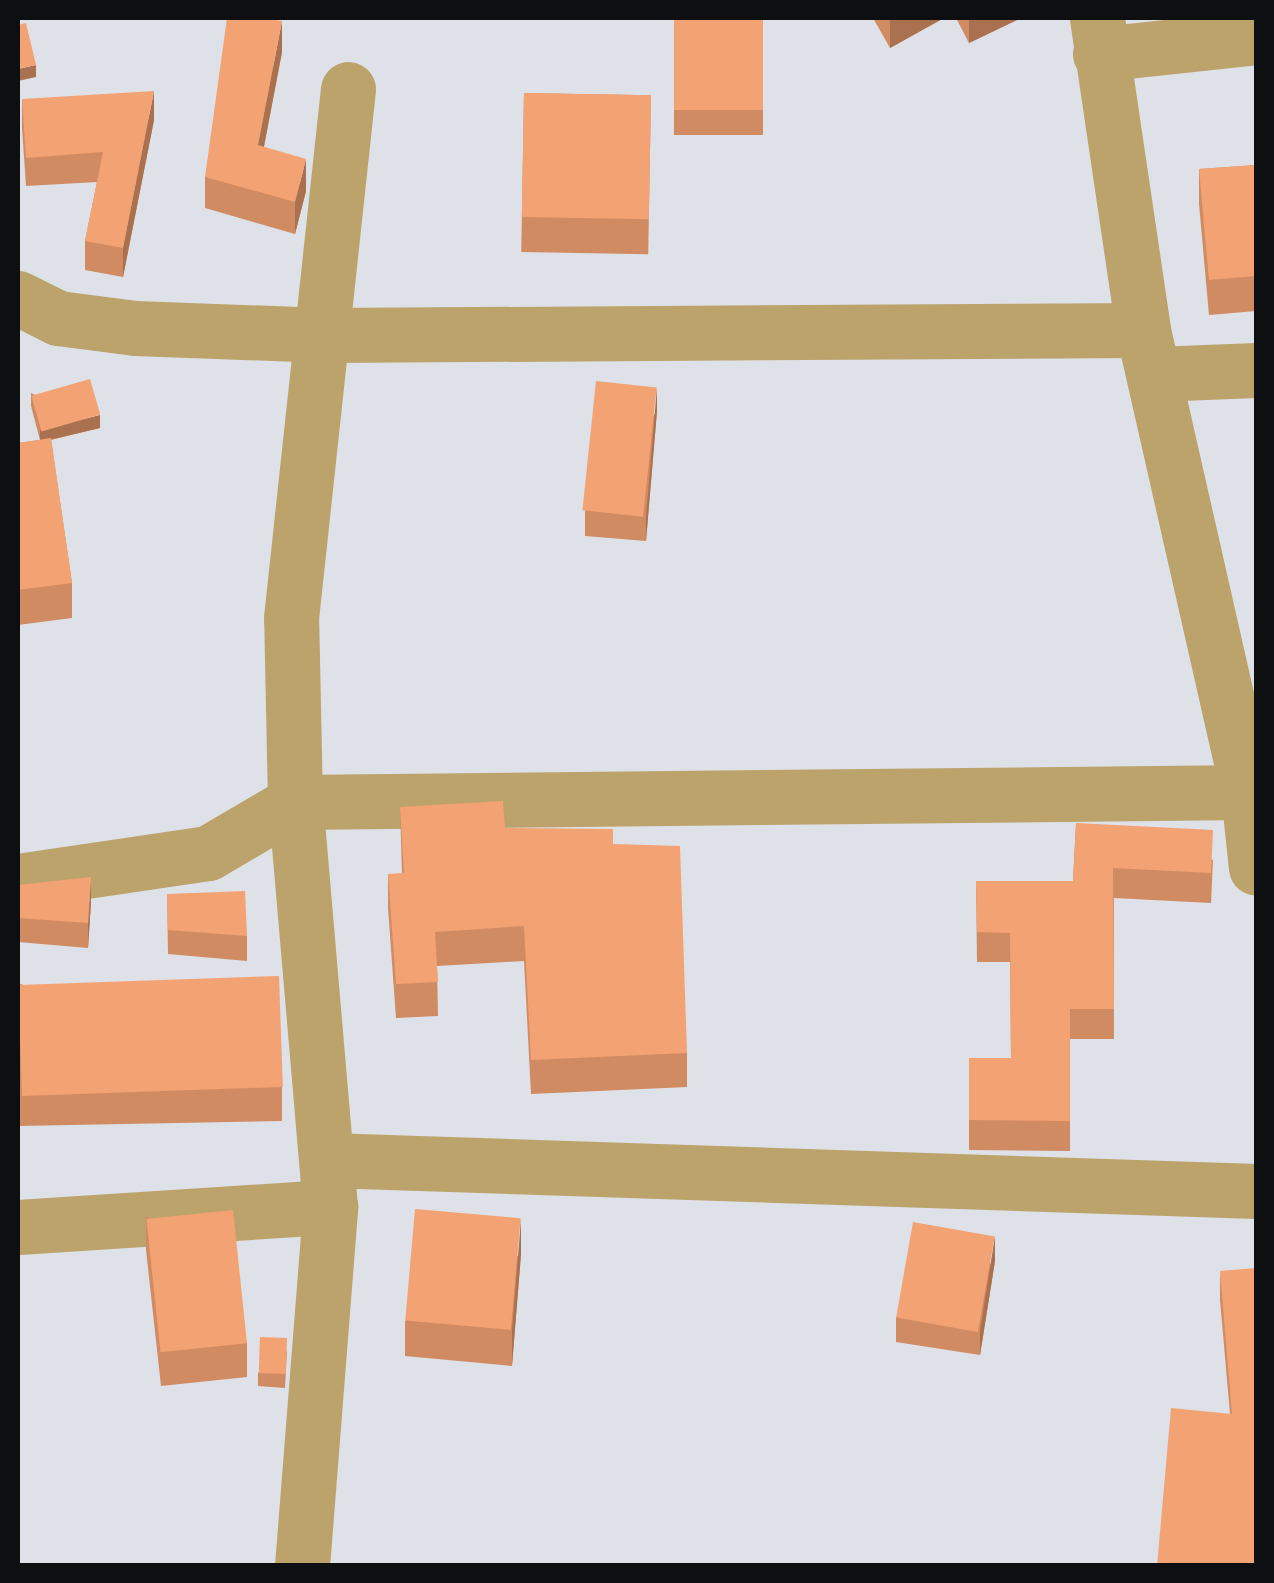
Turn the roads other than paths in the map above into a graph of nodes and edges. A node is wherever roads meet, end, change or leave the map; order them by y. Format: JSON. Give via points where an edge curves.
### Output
{"nodes":[{"id":1,"x":1098,"y":36,"type":"edge"},
{"id":2,"x":1256,"y":37,"type":"edge"},
{"id":3,"x":348,"y":90,"type":"dead end"},
{"id":4,"x":18,"y":298,"type":"edge"},
{"id":5,"x":324,"y":335,"type":"junction"},
{"id":6,"x":1149,"y":352,"type":"junction"},
{"id":7,"x":1256,"y":370,"type":"edge"},
{"id":8,"x":1248,"y":792,"type":"junction"},
{"id":9,"x":296,"y":802,"type":"junction"},
{"id":10,"x":1256,"y":868,"type":"edge"},
{"id":11,"x":18,"y":881,"type":"edge"},
{"id":12,"x":329,"y":1184,"type":"junction"},
{"id":13,"x":1256,"y":1191,"type":"edge"},
{"id":14,"x":18,"y":1227,"type":"edge"},
{"id":15,"x":302,"y":1566,"type":"edge"}],
"edges":[{"from":1,"to":2,"type":"street"},
{"from":1,"to":6,"type":"street"},
{"from":3,"to":5,"type":"street"},
{"from":4,"to":5,"type":"street","via":[[58,318],[135,328]]},
{"from":5,"to":6,"type":"street"},
{"from":5,"to":9,"type":"street","via":[[291,618]]},
{"from":6,"to":7,"type":"street"},
{"from":6,"to":8,"type":"street"},
{"from":8,"to":9,"type":"street"},
{"from":8,"to":10,"type":"street"},
{"from":9,"to":11,"type":"street","via":[[208,853]]},
{"from":9,"to":12,"type":"street"},
{"from":12,"to":13,"type":"street"},
{"from":12,"to":14,"type":"street"},
{"from":12,"to":15,"type":"street"}]}
